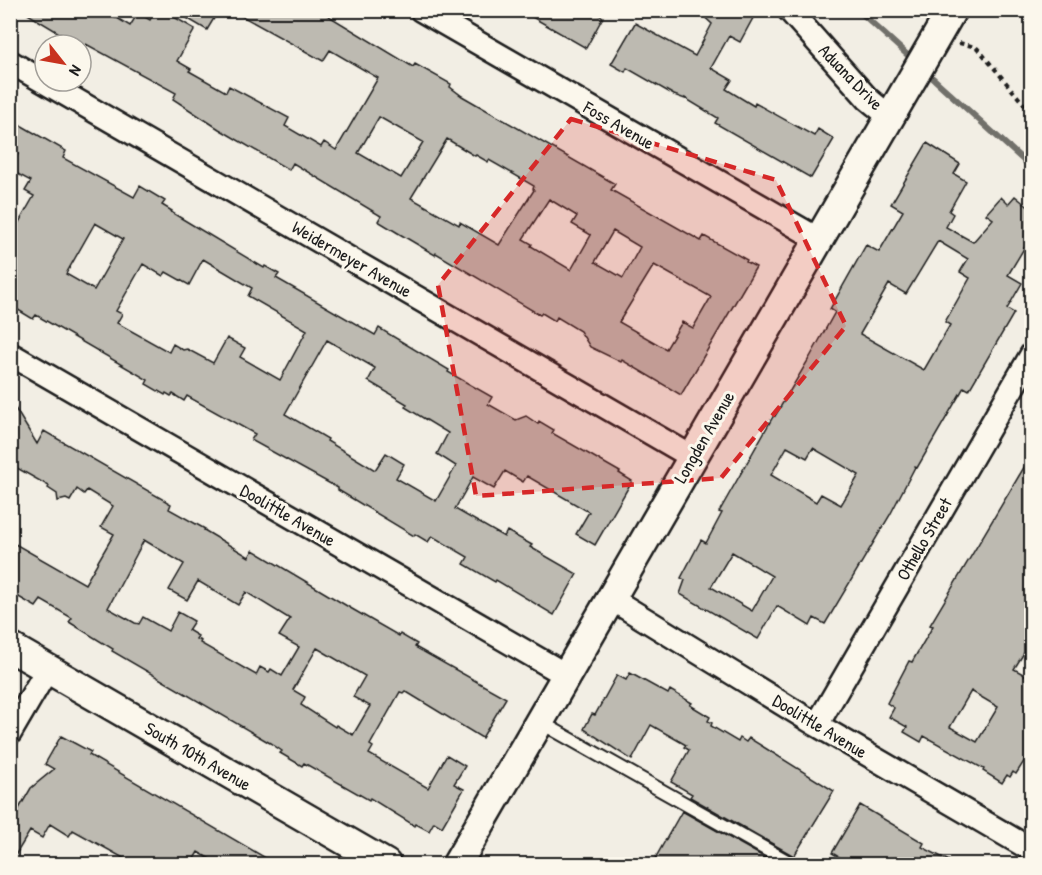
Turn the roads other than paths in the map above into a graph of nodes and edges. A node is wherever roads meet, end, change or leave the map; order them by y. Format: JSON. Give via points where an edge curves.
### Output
{"nodes":[{"id":1,"x":421,"y":10,"type":"edge"},
{"id":2,"x":789,"y":10,"type":"edge"},
{"id":3,"x":952,"y":10,"type":"edge"},
{"id":4,"x":10,"y":62,"type":"edge"},
{"id":5,"x":890,"y":117,"type":"junction"},
{"id":6,"x":818,"y":239,"type":"junction"},
{"id":7,"x":10,"y":354,"type":"edge"},
{"id":8,"x":1032,"y":354,"type":"edge"},
{"id":9,"x":692,"y":457,"type":"junction"},
{"id":10,"x":610,"y":598,"type":"junction"},
{"id":11,"x":10,"y":647,"type":"edge"},
{"id":12,"x":48,"y":668,"type":"junction"},
{"id":13,"x":566,"y":675,"type":"junction"},
{"id":14,"x":540,"y":722,"type":"junction"},
{"id":15,"x":817,"y":725,"type":"junction"},
{"id":16,"x":10,"y":733,"type":"edge"},
{"id":17,"x":1030,"y":847,"type":"edge"},
{"id":18,"x":386,"y":864,"type":"edge"},
{"id":19,"x":457,"y":864,"type":"edge"},
{"id":20,"x":792,"y":864,"type":"edge"}],
"edges":[{"from":1,"to":6,"type":"street","name":"Foss Avenue"},
{"from":2,"to":5,"type":"street","name":"Aduana Drive","via":[[868,99]]},
{"from":3,"to":5,"type":"street","name":"Longden Avenue","via":[[942,43],[914,77]]},
{"from":4,"to":9,"type":"street","name":"Weidermeyer Avenue"},
{"from":5,"to":6,"type":"street","name":"Longden Avenue"},
{"from":6,"to":9,"type":"street","name":"Longden Avenue"},
{"from":7,"to":13,"type":"street","name":"Doolittle Avenue"},
{"from":8,"to":15,"type":"street","name":"Othello Street"},
{"from":9,"to":10,"type":"street","name":"Longden Avenue"},
{"from":10,"to":13,"type":"street","name":"Longden Avenue"},
{"from":10,"to":15,"type":"street","name":"Doolittle Avenue"},
{"from":11,"to":12,"type":"street","name":"South 10th Avenue"},
{"from":12,"to":16,"type":"street"},
{"from":12,"to":18,"type":"street","name":"South 10th Avenue"},
{"from":13,"to":14,"type":"street","name":"Longden Avenue"},
{"from":14,"to":19,"type":"street","name":"Longden Avenue"},
{"from":14,"to":20,"type":"lane"},
{"from":15,"to":17,"type":"street","name":"Doolittle Avenue"}]}
